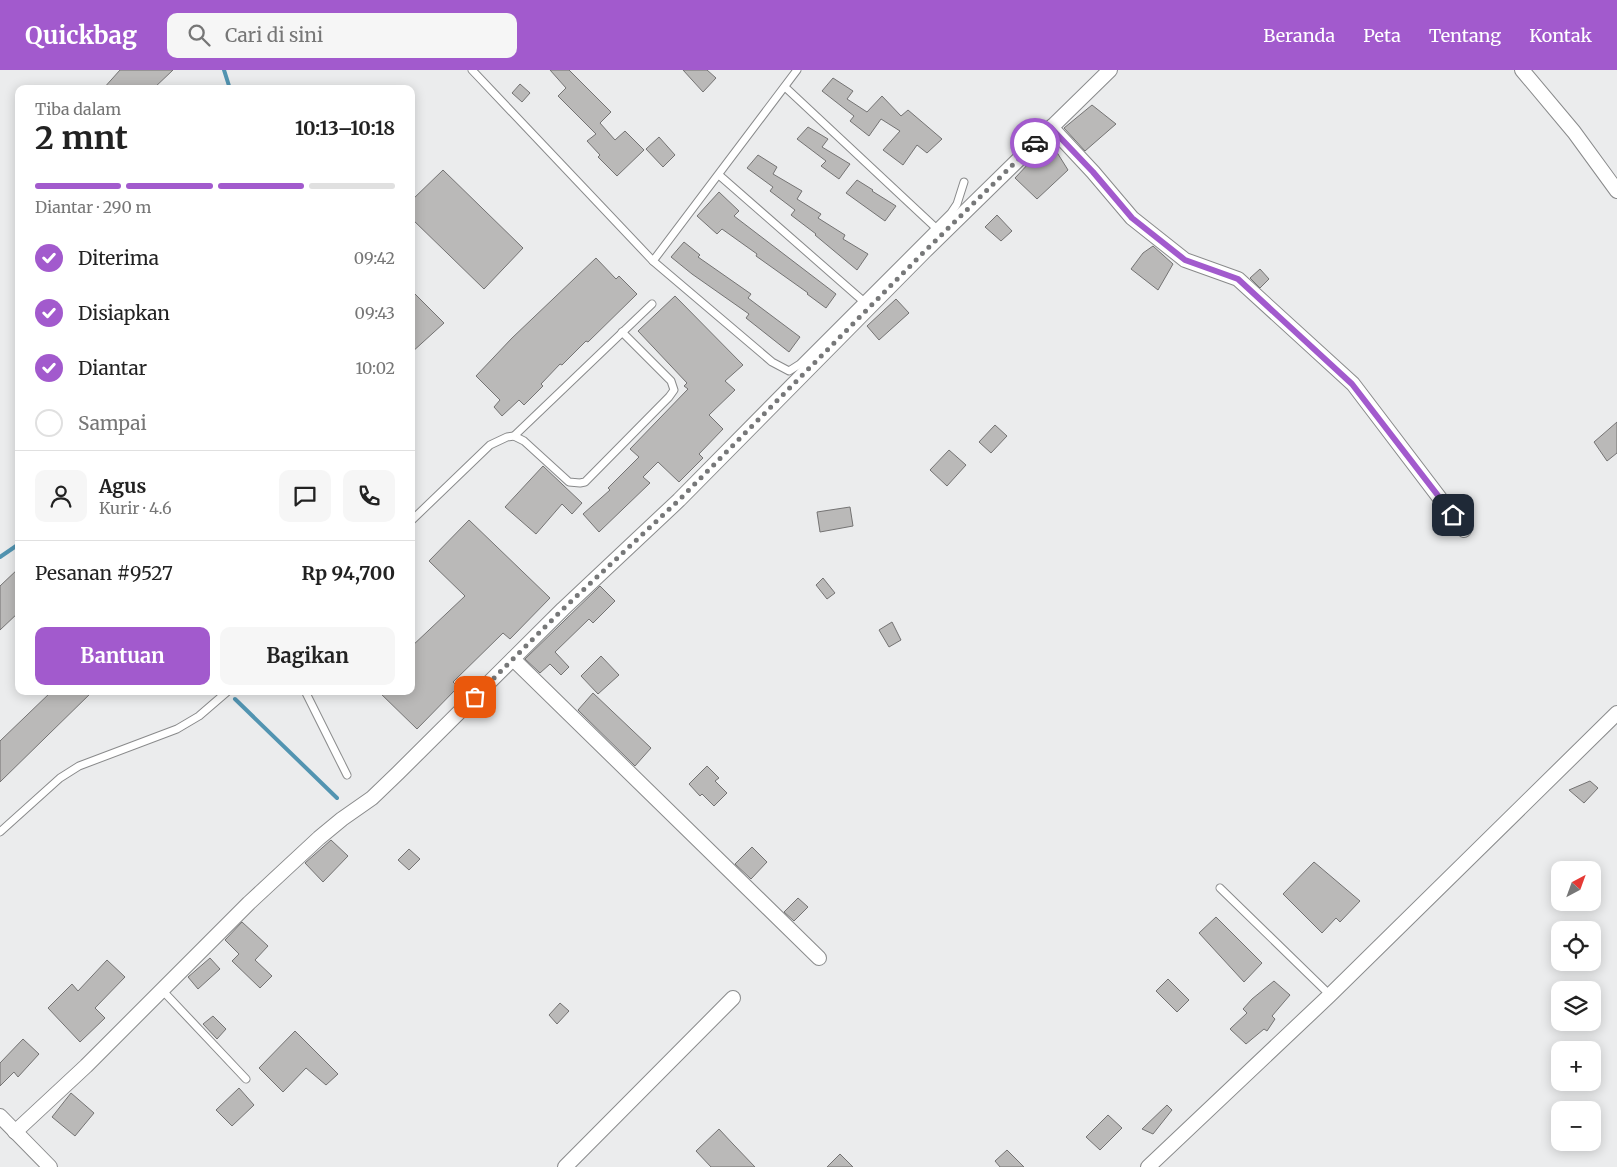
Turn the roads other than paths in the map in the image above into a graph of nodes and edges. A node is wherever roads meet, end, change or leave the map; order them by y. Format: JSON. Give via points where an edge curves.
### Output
{"nodes":[{"id":1,"x":472,"y":70,"type":"edge"},
{"id":2,"x":797,"y":70,"type":"edge"},
{"id":3,"x":1110,"y":70,"type":"edge"},
{"id":4,"x":1522,"y":70,"type":"edge"},
{"id":5,"x":785,"y":87,"type":"junction"},
{"id":6,"x":1051,"y":128,"type":"junction"},
{"id":7,"x":719,"y":175,"type":"junction"},
{"id":8,"x":964,"y":182,"type":"dead end"},
{"id":9,"x":1617,"y":191,"type":"edge"},
{"id":10,"x":936,"y":229,"type":"junction"},
{"id":11,"x":653,"y":261,"type":"junction"},
{"id":12,"x":862,"y":300,"type":"junction"},
{"id":13,"x":652,"y":304,"type":"dead end"},
{"id":14,"x":622,"y":332,"type":"junction"},
{"id":15,"x":514,"y":436,"type":"junction"},
{"id":16,"x":415,"y":516,"type":"edge"},
{"id":17,"x":1464,"y":530,"type":"dead end"},
{"id":18,"x":513,"y":659,"type":"junction"},
{"id":19,"x":223,"y":695,"type":"edge"},
{"id":20,"x":307,"y":695,"type":"edge"},
{"id":21,"x":1617,"y":713,"type":"edge"},
{"id":22,"x":347,"y":775,"type":"dead end"},
{"id":23,"x":0,"y":832,"type":"edge"},
{"id":24,"x":1220,"y":888,"type":"dead end"},
{"id":25,"x":820,"y":958,"type":"dead end"},
{"id":26,"x":162,"y":990,"type":"junction"},
{"id":27,"x":1330,"y":995,"type":"junction"},
{"id":28,"x":733,"y":998,"type":"dead end"},
{"id":29,"x":246,"y":1080,"type":"dead end"},
{"id":30,"x":0,"y":1116,"type":"edge"},
{"id":31,"x":15,"y":1132,"type":"junction"},
{"id":32,"x":50,"y":1167,"type":"edge"},
{"id":33,"x":565,"y":1167,"type":"edge"},
{"id":34,"x":1148,"y":1167,"type":"edge"}],
"edges":[{"from":1,"to":11,"type":"lane"},
{"from":2,"to":5,"type":"lane"},
{"from":3,"to":6,"type":"street"},
{"from":4,"to":9,"type":"street","via":[[1574,132]]},
{"from":5,"to":7,"type":"lane"},
{"from":5,"to":10,"type":"lane"},
{"from":6,"to":17,"type":"street","via":[[1132,218],[1185,260],[1238,279],[1352,384]]},
{"from":6,"to":18,"type":"street","via":[[679,500]]},
{"from":7,"to":11,"type":"lane"},
{"from":7,"to":12,"type":"lane"},
{"from":8,"to":10,"type":"lane","via":[[957,204]]},
{"from":10,"to":12,"type":"lane"},
{"from":11,"to":12,"type":"lane","via":[[772,362],[788,371],[800,364]]},
{"from":13,"to":14,"type":"lane"},
{"from":14,"to":15,"type":"lane"},
{"from":14,"to":15,"type":"lane","via":[[671,381],[674,390],[598,470],[580,484],[568,482],[524,441]]},
{"from":15,"to":16,"type":"lane","via":[[490,445]]},
{"from":18,"to":25,"type":"street"},
{"from":18,"to":26,"type":"street","via":[[372,798],[319,838]]},
{"from":19,"to":23,"type":"lane","via":[[177,730],[79,766],[60,778]]},
{"from":20,"to":22,"type":"lane"},
{"from":21,"to":27,"type":"street"},
{"from":24,"to":27,"type":"lane"},
{"from":26,"to":29,"type":"lane"},
{"from":26,"to":31,"type":"street"},
{"from":27,"to":34,"type":"street"},
{"from":28,"to":33,"type":"street"},
{"from":30,"to":31,"type":"street"},
{"from":31,"to":32,"type":"street"}]}
